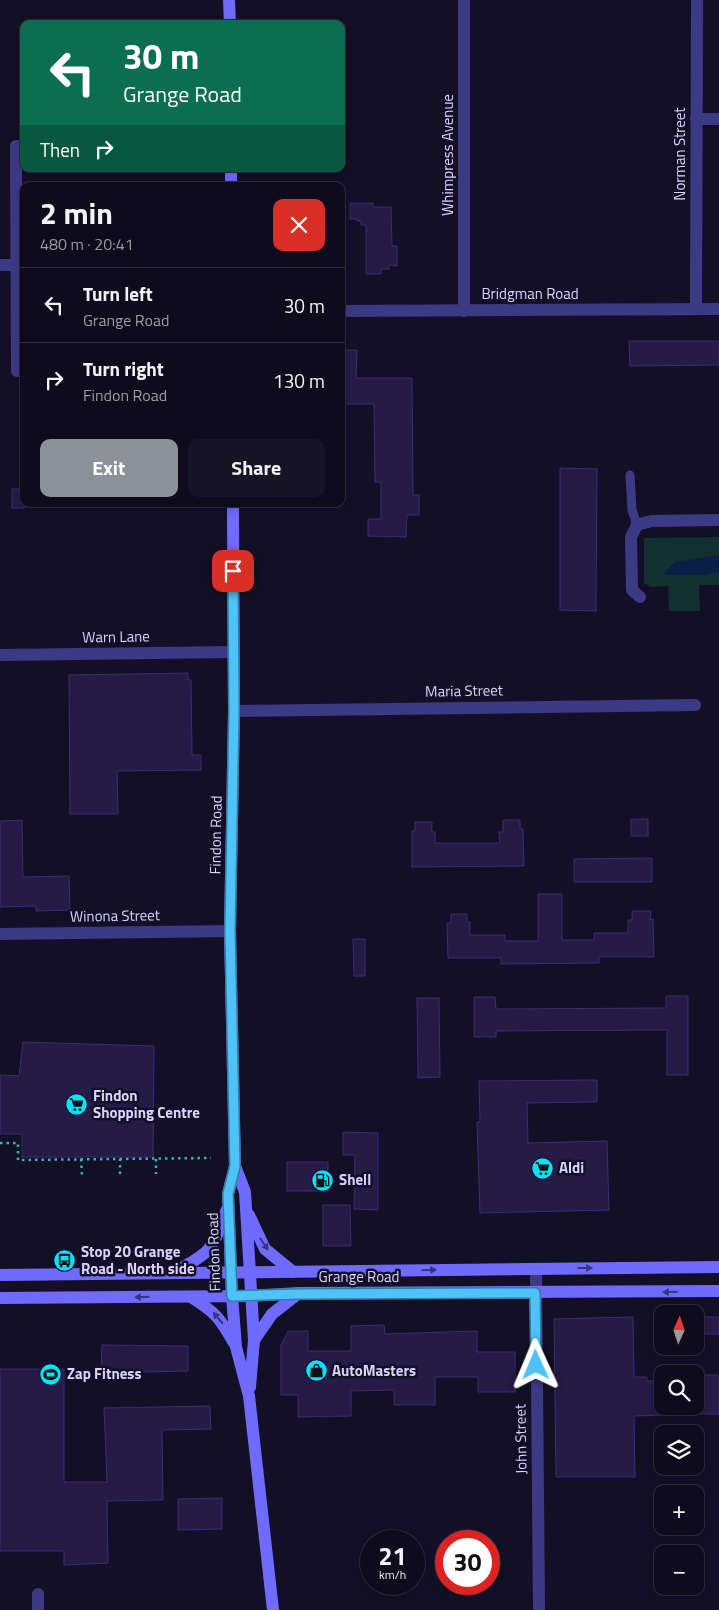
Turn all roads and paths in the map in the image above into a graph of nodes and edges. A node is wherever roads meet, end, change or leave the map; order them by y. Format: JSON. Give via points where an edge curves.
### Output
{"nodes":[{"id":1,"x":229,"y":0,"type":"edge"},
{"id":2,"x":464,"y":0,"type":"edge"},
{"id":3,"x":697,"y":0,"type":"edge"},
{"id":4,"x":230,"y":20,"type":"edge"},
{"id":5,"x":696,"y":119,"type":"junction"},
{"id":6,"x":719,"y":119,"type":"edge"},
{"id":7,"x":20,"y":146,"type":"edge"},
{"id":8,"x":0,"y":265,"type":"edge"},
{"id":9,"x":16,"y":265,"type":"junction"},
{"id":10,"x":696,"y":309,"type":"junction"},
{"id":11,"x":719,"y":309,"type":"edge"},
{"id":12,"x":464,"y":311,"type":"junction"},
{"id":13,"x":345,"y":312,"type":"edge"},
{"id":14,"x":17,"y":371,"type":"dead end"},
{"id":15,"x":630,"y":475,"type":"dead end"},
{"id":16,"x":233,"y":507,"type":"edge"},
{"id":17,"x":719,"y":520,"type":"edge"},
{"id":18,"x":637,"y":525,"type":"junction"},
{"id":19,"x":640,"y":597,"type":"dead end"},
{"id":20,"x":233,"y":652,"type":"junction"},
{"id":21,"x":0,"y":655,"type":"edge"},
{"id":22,"x":695,"y":705,"type":"dead end"},
{"id":23,"x":234,"y":711,"type":"junction"},
{"id":24,"x":230,"y":931,"type":"junction"},
{"id":25,"x":0,"y":934,"type":"edge"},
{"id":26,"x":0,"y":1143,"type":"edge"},
{"id":27,"x":156,"y":1158,"type":"junction"},
{"id":28,"x":211,"y":1158,"type":"dead end"},
{"id":29,"x":82,"y":1159,"type":"junction"},
{"id":30,"x":120,"y":1159,"type":"junction"},
{"id":31,"x":235,"y":1166,"type":"junction"},
{"id":32,"x":120,"y":1174,"type":"dead end"},
{"id":33,"x":156,"y":1174,"type":"dead end"},
{"id":34,"x":82,"y":1175,"type":"dead end"},
{"id":35,"x":228,"y":1204,"type":"junction"},
{"id":36,"x":245,"y":1209,"type":"junction"},
{"id":37,"x":719,"y":1267,"type":"edge"},
{"id":38,"x":536,"y":1269,"type":"junction"},
{"id":39,"x":231,"y":1272,"type":"junction"},
{"id":40,"x":249,"y":1272,"type":"junction"},
{"id":41,"x":293,"y":1272,"type":"junction"},
{"id":42,"x":171,"y":1274,"type":"junction"},
{"id":43,"x":0,"y":1275,"type":"edge"},
{"id":44,"x":719,"y":1291,"type":"edge"},
{"id":45,"x":535,"y":1293,"type":"junction"},
{"id":46,"x":299,"y":1294,"type":"junction"},
{"id":47,"x":232,"y":1296,"type":"junction"},
{"id":48,"x":251,"y":1296,"type":"junction"},
{"id":49,"x":191,"y":1297,"type":"junction"},
{"id":50,"x":0,"y":1298,"type":"edge"},
{"id":51,"x":254,"y":1340,"type":"junction"},
{"id":52,"x":236,"y":1347,"type":"junction"},
{"id":53,"x":249,"y":1396,"type":"junction"},
{"id":54,"x":38,"y":1594,"type":"dead end"},
{"id":55,"x":38,"y":1610,"type":"edge"},
{"id":56,"x":274,"y":1610,"type":"edge"},
{"id":57,"x":539,"y":1610,"type":"edge"}],
"edges":[{"from":1,"to":4,"type":"main road"},
{"from":2,"to":12,"type":"street","name":"Whimpress Avenue"},
{"from":3,"to":5,"type":"street","name":"Norman Street"},
{"from":5,"to":6,"type":"street"},
{"from":5,"to":10,"type":"street","name":"Norman Street"},
{"from":7,"to":9,"type":"street","via":[[16,146]]},
{"from":8,"to":9,"type":"street"},
{"from":9,"to":14,"type":"street"},
{"from":10,"to":11,"type":"street","name":"Bridgman Road"},
{"from":10,"to":12,"type":"street","name":"Bridgman Road"},
{"from":12,"to":13,"type":"street","name":"Bridgman Road"},
{"from":15,"to":18,"type":"lane","via":[[632,510]]},
{"from":16,"to":20,"type":"main road","name":"Findon Road"},
{"from":17,"to":18,"type":"street","via":[[651,521]]},
{"from":18,"to":19,"type":"street","via":[[631,537],[632,590]]},
{"from":20,"to":21,"type":"street","name":"Warn Lane"},
{"from":20,"to":23,"type":"main road","name":"Findon Road"},
{"from":22,"to":23,"type":"street","name":"Maria Street"},
{"from":23,"to":24,"type":"main road","name":"Findon Road"},
{"from":24,"to":25,"type":"street","name":"Winona Street"},
{"from":24,"to":31,"type":"main road","name":"Findon Road"},
{"from":26,"to":29,"type":"path","via":[[18,1143],[18,1160]]},
{"from":27,"to":28,"type":"path"},
{"from":27,"to":30,"type":"path"},
{"from":27,"to":33,"type":"path"},
{"from":29,"to":30,"type":"path"},
{"from":29,"to":34,"type":"path"},
{"from":30,"to":32,"type":"path"},
{"from":31,"to":35,"type":"main road","name":"Findon Road"},
{"from":31,"to":36,"type":"main road","name":"Findon Road","via":[[245,1192]]},
{"from":35,"to":39,"type":"main road","name":"Findon Road"},
{"from":35,"to":42,"type":"main road","via":[[208,1251]]},
{"from":36,"to":40,"type":"main road","name":"Findon Road"},
{"from":36,"to":41,"type":"main road","one_way":true,"via":[[266,1249]]},
{"from":38,"to":37,"type":"main road","name":"Grange Road","one_way":true},
{"from":41,"to":38,"type":"main road","name":"Grange Road","one_way":true},
{"from":38,"to":45,"type":"street","name":"John Street"},
{"from":39,"to":40,"type":"main road","name":"Grange Road"},
{"from":39,"to":42,"type":"main road","name":"Grange Road"},
{"from":39,"to":47,"type":"main road","name":"Findon Road"},
{"from":40,"to":41,"type":"main road","name":"Grange Road"},
{"from":40,"to":48,"type":"main road","name":"Findon Road"},
{"from":42,"to":43,"type":"main road","name":"Grange Road"},
{"from":44,"to":45,"type":"main road","name":"Grange Road","one_way":true},
{"from":45,"to":46,"type":"main road","name":"Grange Road"},
{"from":45,"to":57,"type":"street","name":"John Street"},
{"from":46,"to":48,"type":"main road","name":"Grange Road"},
{"from":46,"to":51,"type":"main road","via":[[272,1314]]},
{"from":47,"to":48,"type":"main road","name":"Grange Road"},
{"from":47,"to":49,"type":"main road","name":"Grange Road"},
{"from":47,"to":52,"type":"main road","name":"Findon Road"},
{"from":48,"to":51,"type":"main road","name":"Findon Road"},
{"from":49,"to":50,"type":"main road","name":"Grange Road","one_way":true},
{"from":52,"to":49,"type":"main road","one_way":true,"via":[[217,1316]]},
{"from":51,"to":53,"type":"main road","name":"Findon Road"},
{"from":52,"to":53,"type":"main road","name":"Findon Road"},
{"from":53,"to":56,"type":"main road","name":"Findon Road"},
{"from":54,"to":55,"type":"street"}]}
